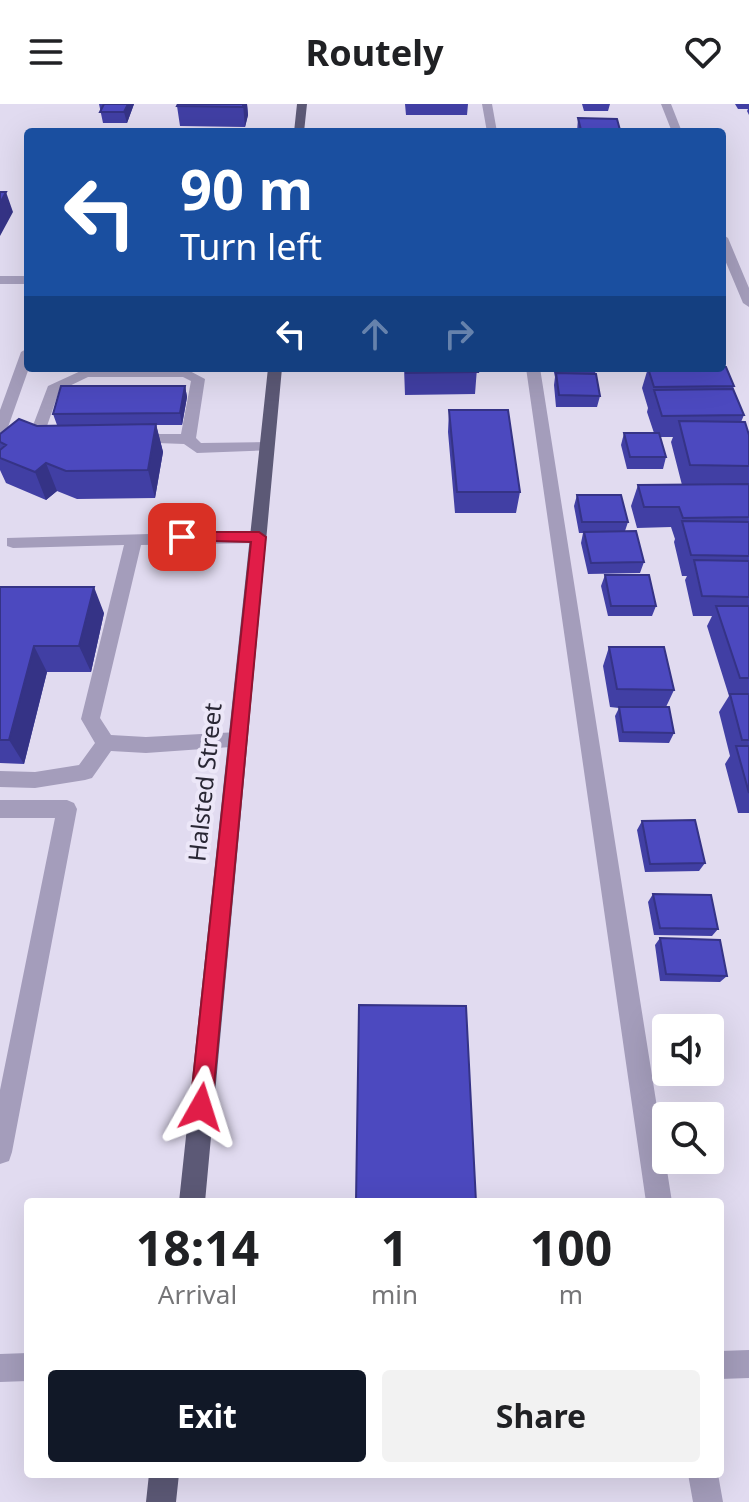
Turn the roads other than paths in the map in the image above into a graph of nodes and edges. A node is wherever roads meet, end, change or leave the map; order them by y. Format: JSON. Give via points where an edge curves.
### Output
{"nodes":[{"id":1,"x":302,"y":104,"type":"edge"},
{"id":2,"x":487,"y":104,"type":"edge"},
{"id":3,"x":666,"y":104,"type":"edge"},
{"id":4,"x":299,"y":128,"type":"edge"},
{"id":5,"x":491,"y":128,"type":"edge"},
{"id":6,"x":675,"y":128,"type":"edge"},
{"id":7,"x":726,"y":245,"type":"edge"},
{"id":8,"x":744,"y":279,"type":"edge"},
{"id":9,"x":0,"y":280,"type":"edge"},
{"id":10,"x":24,"y":280,"type":"edge"},
{"id":11,"x":749,"y":303,"type":"edge"},
{"id":12,"x":24,"y":363,"type":"edge"},
{"id":13,"x":275,"y":372,"type":"edge"},
{"id":14,"x":534,"y":372,"type":"edge"},
{"id":15,"x":156,"y":374,"type":"edge"},
{"id":16,"x":0,"y":429,"type":"edge"},
{"id":17,"x":188,"y":439,"type":"junction"},
{"id":18,"x":75,"y":440,"type":"edge"},
{"id":19,"x":118,"y":440,"type":"edge"},
{"id":20,"x":268,"y":447,"type":"junction"},
{"id":21,"x":259,"y":537,"type":"junction"},
{"id":22,"x":134,"y":539,"type":"junction"},
{"id":23,"x":13,"y":542,"type":"dead end"},
{"id":24,"x":238,"y":740,"type":"junction"},
{"id":25,"x":106,"y":743,"type":"junction"},
{"id":26,"x":0,"y":779,"type":"edge"},
{"id":27,"x":0,"y":809,"type":"edge"},
{"id":28,"x":0,"y":1152,"type":"edge"},
{"id":29,"x":192,"y":1198,"type":"edge"},
{"id":30,"x":658,"y":1198,"type":"edge"},
{"id":31,"x":749,"y":1364,"type":"edge"},
{"id":32,"x":724,"y":1365,"type":"edge"},
{"id":33,"x":24,"y":1367,"type":"edge"},
{"id":34,"x":0,"y":1368,"type":"edge"},
{"id":35,"x":164,"y":1478,"type":"edge"},
{"id":36,"x":704,"y":1478,"type":"edge"},
{"id":37,"x":161,"y":1502,"type":"edge"},
{"id":38,"x":708,"y":1502,"type":"edge"}],
"edges":[{"from":1,"to":4,"type":"main road"},
{"from":2,"to":5,"type":"street"},
{"from":3,"to":6,"type":"street"},
{"from":7,"to":8,"type":"street"},
{"from":8,"to":11,"type":"street"},
{"from":9,"to":10,"type":"street"},
{"from":12,"to":16,"type":"street"},
{"from":13,"to":20,"type":"main road","name":"Halsted Street"},
{"from":14,"to":30,"type":"street"},
{"from":15,"to":17,"type":"street","via":[[186,373],[198,379]]},
{"from":15,"to":18,"type":"street","via":[[103,379],[85,373],[53,389],[39,428]]},
{"from":17,"to":19,"type":"street","via":[[151,433]]},
{"from":17,"to":20,"type":"street","via":[[197,448]]},
{"from":20,"to":21,"type":"main road","name":"Halsted Street"},
{"from":21,"to":22,"type":"street"},
{"from":21,"to":24,"type":"main road","name":"Halsted Street"},
{"from":22,"to":23,"type":"street"},
{"from":22,"to":25,"type":"street","via":[[90,719]]},
{"from":24,"to":25,"type":"street"},
{"from":24,"to":29,"type":"main road","name":"Halsted Street"},
{"from":25,"to":26,"type":"street","via":[[85,772]]},
{"from":27,"to":28,"type":"street","via":[[67,809]]},
{"from":31,"to":32,"type":"street"},
{"from":33,"to":34,"type":"street"},
{"from":35,"to":37,"type":"main road"},
{"from":36,"to":38,"type":"street"}]}
